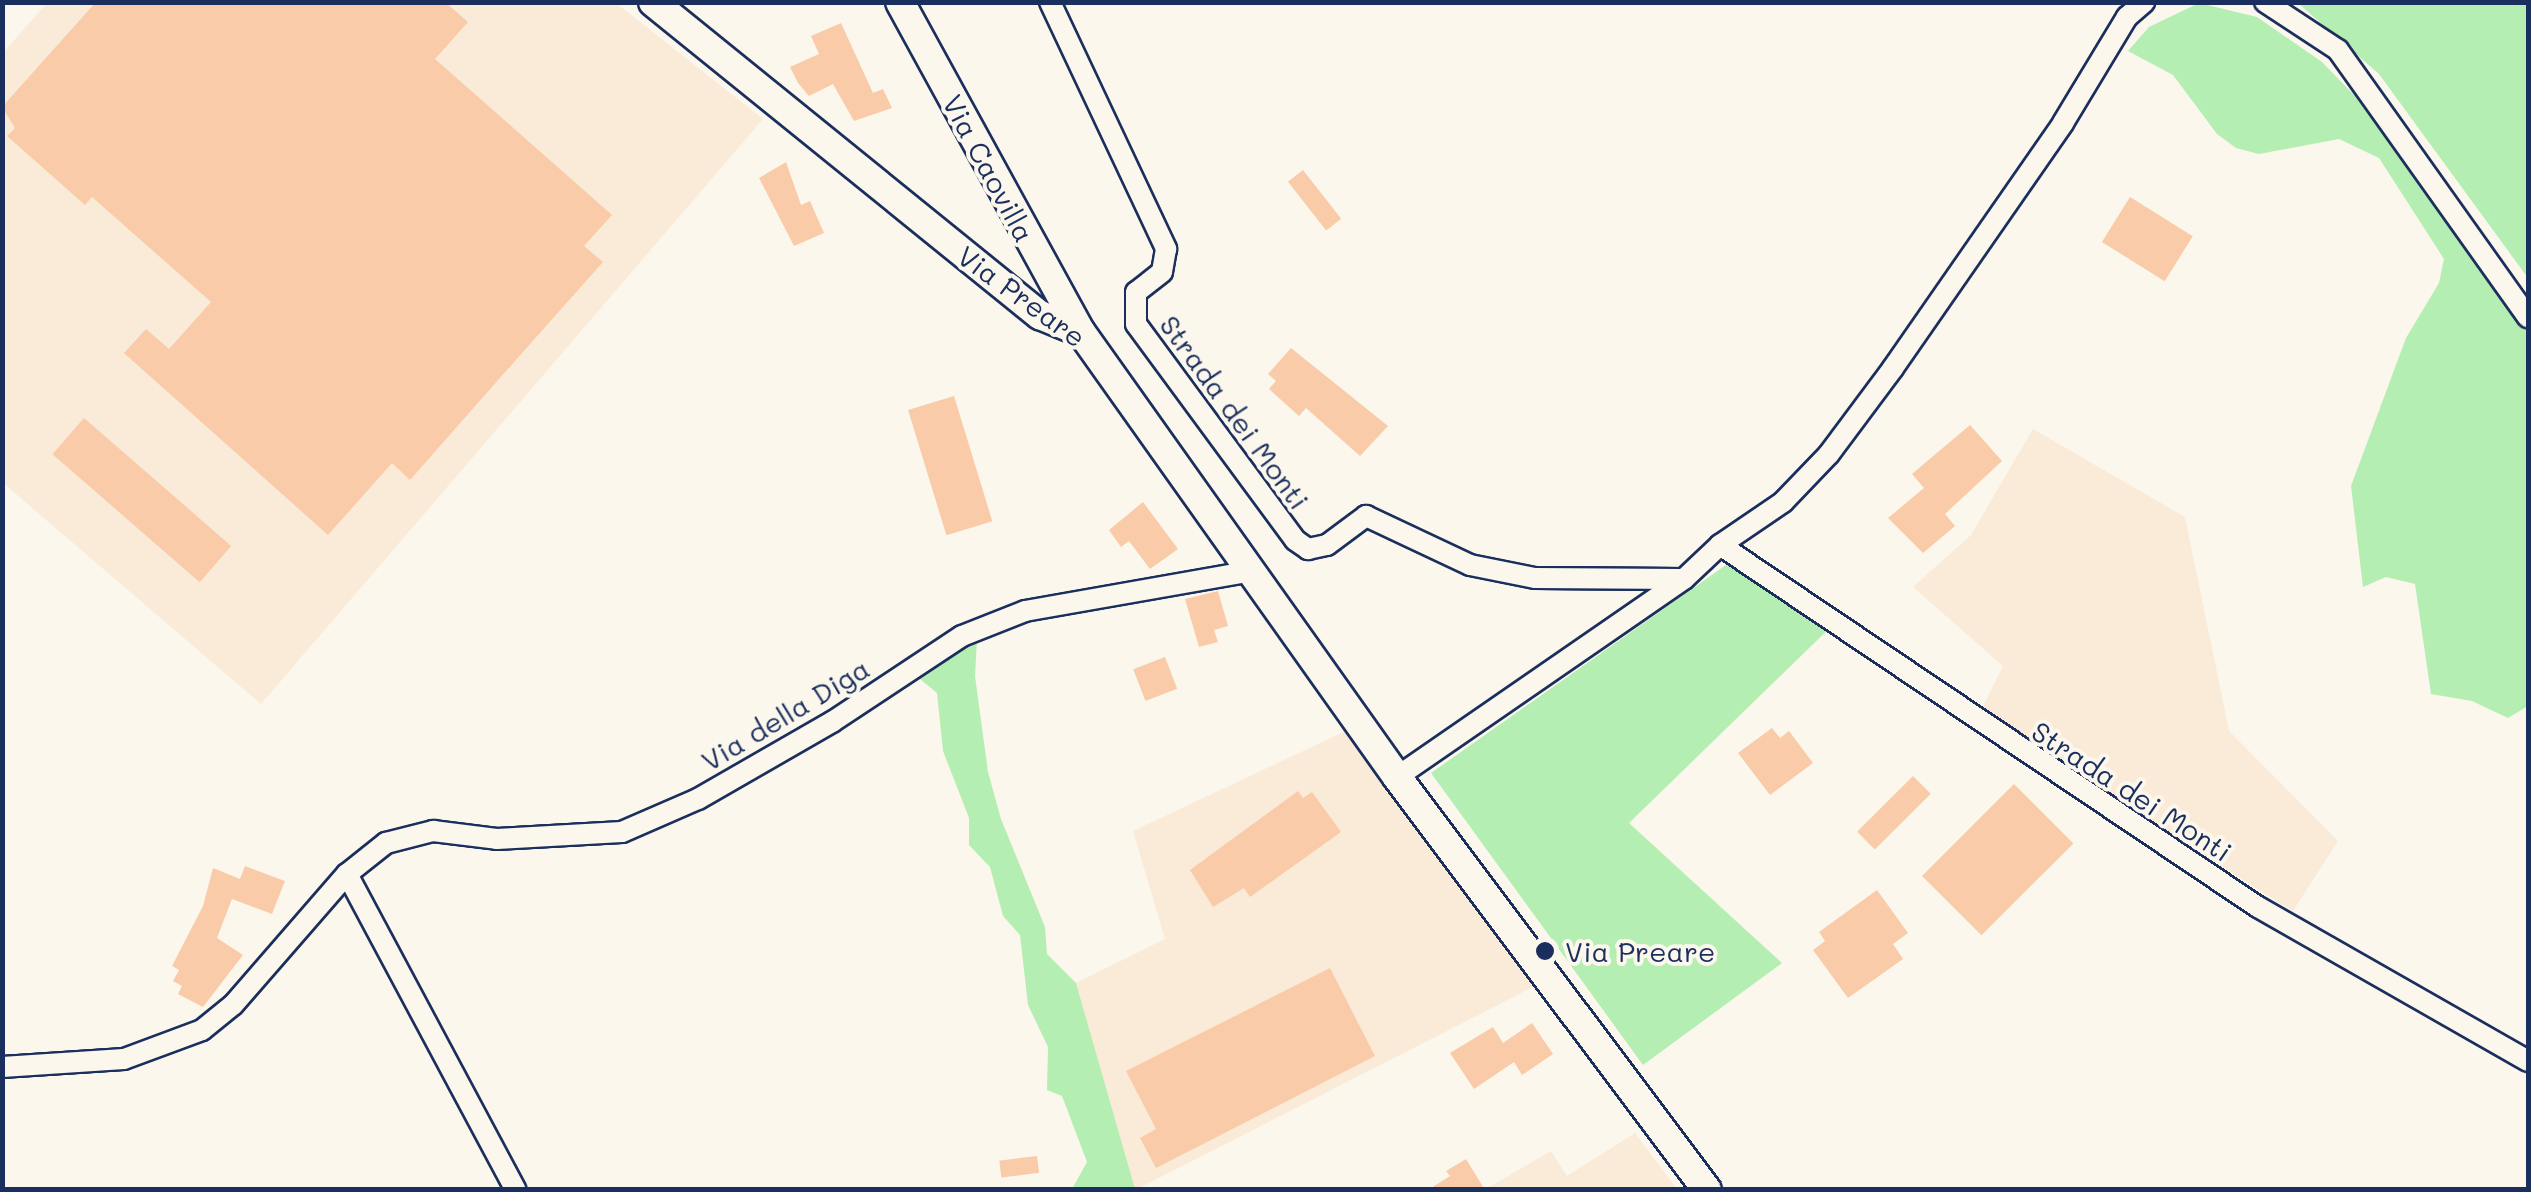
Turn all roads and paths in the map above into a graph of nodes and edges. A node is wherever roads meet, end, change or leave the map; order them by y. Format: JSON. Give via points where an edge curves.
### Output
{"nodes":[{"id":1,"x":653,"y":2,"type":"edge"},
{"id":2,"x":900,"y":2,"type":"edge"},
{"id":3,"x":1050,"y":2,"type":"edge"},
{"id":4,"x":2144,"y":2,"type":"edge"},
{"id":5,"x":2265,"y":2,"type":"edge"},
{"id":6,"x":2528,"y":317,"type":"edge"},
{"id":7,"x":1081,"y":332,"type":"junction"},
{"id":8,"x":1720,"y":545,"type":"junction"},
{"id":9,"x":1250,"y":571,"type":"junction"},
{"id":10,"x":1684,"y":580,"type":"junction"},
{"id":11,"x":1396,"y":776,"type":"junction"},
{"id":12,"x":347,"y":874,"type":"junction"},
{"id":13,"x":2528,"y":1061,"type":"edge"},
{"id":14,"x":2,"y":1067,"type":"edge"},
{"id":15,"x":516,"y":1190,"type":"edge"},
{"id":16,"x":1708,"y":1190,"type":"edge"}],
"edges":[{"from":1,"to":7,"type":"main road","name":"Via Preare","via":[[1040,315]]},
{"from":2,"to":7,"type":"main road","name":"Via Caovilla"},
{"from":3,"to":10,"type":"street","name":"Strada dei Monti","via":[[1166,249],[1162,272],[1136,292],[1136,324],[1295,540],[1308,549],[1327,545],[1366,516],[1470,564],[1535,578]]},
{"from":4,"to":8,"type":"street","via":[[2127,16],[2063,122],[1830,454],[1783,502]]},
{"from":5,"to":6,"type":"street","via":[[2338,50]]},
{"from":7,"to":9,"type":"main road","name":"Via Preare"},
{"from":8,"to":10,"type":"street"},
{"from":8,"to":13,"type":"street","name":"Strada dei Monti","via":[[2258,907]]},
{"from":9,"to":11,"type":"main road","name":"Via Preare"},
{"from":9,"to":12,"type":"street","name":"Via della Diga","via":[[1025,611],[962,636],[832,722],[698,799],[622,832],[497,839],[434,830],[386,843]]},
{"from":10,"to":11,"type":"street"},
{"from":11,"to":16,"type":"main road","name":"Via Preare"},
{"from":12,"to":14,"type":"street","name":"Via della Diga","via":[[233,1005],[202,1030],[124,1059]]},
{"from":12,"to":15,"type":"street"}]}
